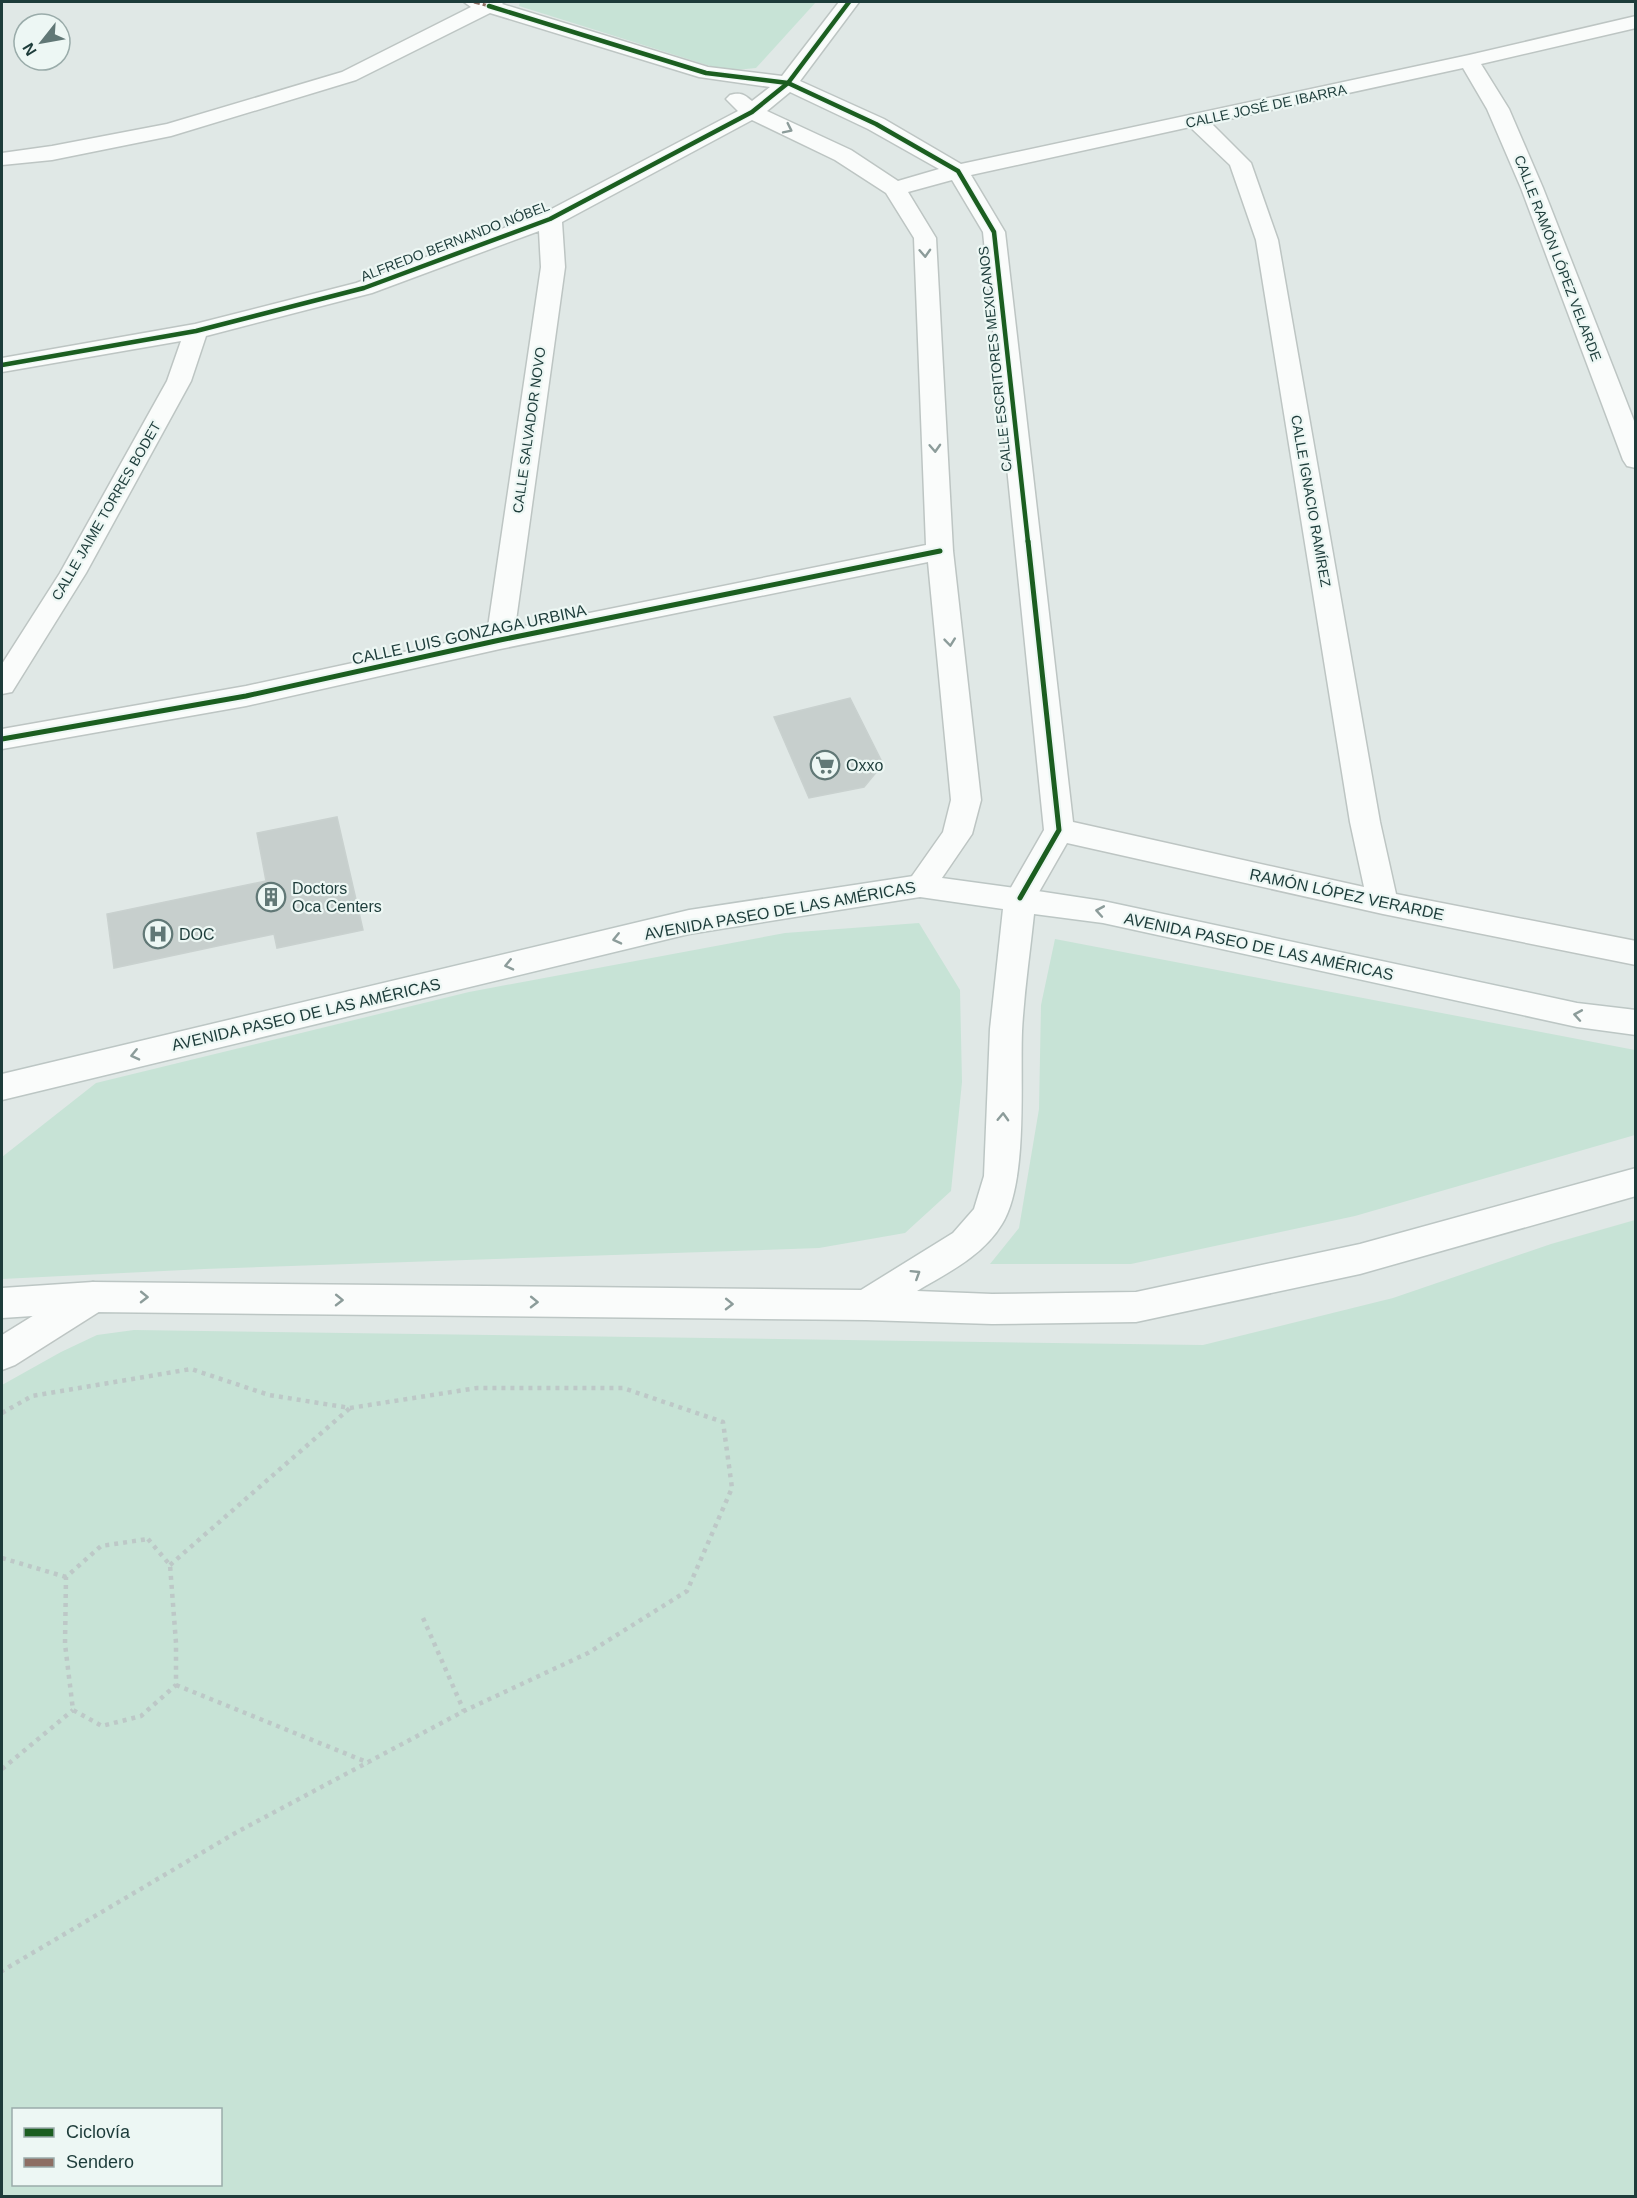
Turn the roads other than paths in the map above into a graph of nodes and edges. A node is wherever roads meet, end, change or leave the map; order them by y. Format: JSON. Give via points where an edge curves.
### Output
{"nodes":[{"id":1,"x":849,"y":2,"type":"edge"},
{"id":2,"x":486,"y":3,"type":"edge"},
{"id":3,"x":1635,"y":22,"type":"edge"},
{"id":4,"x":1469,"y":62,"type":"junction"},
{"id":5,"x":706,"y":73,"type":"junction"},
{"id":6,"x":788,"y":83,"type":"junction"},
{"id":7,"x":752,"y":112,"type":"junction"},
{"id":8,"x":1196,"y":121,"type":"junction"},
{"id":9,"x":2,"y":159,"type":"edge"},
{"id":10,"x":958,"y":171,"type":"junction"},
{"id":11,"x":896,"y":189,"type":"junction"},
{"id":12,"x":550,"y":219,"type":"junction"},
{"id":13,"x":196,"y":331,"type":"junction"},
{"id":14,"x":2,"y":365,"type":"edge"},
{"id":15,"x":1635,"y":460,"type":"edge"},
{"id":16,"x":940,"y":550,"type":"junction"},
{"id":17,"x":500,"y":640,"type":"junction"},
{"id":18,"x":2,"y":685,"type":"edge"},
{"id":19,"x":2,"y":739,"type":"edge"},
{"id":20,"x":1059,"y":830,"type":"junction"},
{"id":21,"x":921,"y":886,"type":"junction"},
{"id":22,"x":1020,"y":898,"type":"junction"},
{"id":23,"x":1383,"y":903,"type":"junction"},
{"id":24,"x":1635,"y":953,"type":"edge"},
{"id":25,"x":1635,"y":1023,"type":"edge"},
{"id":26,"x":15,"y":1084,"type":"edge"},
{"id":27,"x":2,"y":1103,"type":"edge"},
{"id":28,"x":1635,"y":1182,"type":"edge"},
{"id":29,"x":93,"y":1297,"type":"junction"},
{"id":30,"x":2,"y":1304,"type":"edge"},
{"id":31,"x":866,"y":1305,"type":"junction"},
{"id":32,"x":2,"y":1354,"type":"edge"}],
"edges":[{"from":1,"to":6,"type":"street","name":"ALFREDO BERNANDO NÓBEL"},
{"from":2,"to":5,"type":"street","name":"CALLE ESCRITORES MEXICANOS"},
{"from":2,"to":9,"type":"street","via":[[349,76],[171,130]]},
{"from":3,"to":4,"type":"street","name":"CALLE JOSÉ DE IBARRA"},
{"from":4,"to":8,"type":"street","name":"CALLE JOSÉ DE IBARRA"},
{"from":4,"to":15,"type":"street","name":"CALLE RAMÓN LÓPEZ VELARDE","via":[[1498,109],[1532,188]]},
{"from":5,"to":6,"type":"street","name":"CALLE ESCRITORES MEXICANOS"},
{"from":5,"to":7,"type":"street","name":"CALLE ESCRITORES MEXICANOS"},
{"from":6,"to":7,"type":"street","name":"ALFREDO BERNANDO NÓBEL"},
{"from":6,"to":10,"type":"street","name":"CALLE ESCRITORES MEXICANOS","via":[[876,124]]},
{"from":7,"to":11,"type":"street","name":"CALLE ESCRITORES MEXICANOS","one_way":true,"via":[[843,155]]},
{"from":7,"to":12,"type":"street","name":"ALFREDO BERNANDO NÓBEL"},
{"from":8,"to":10,"type":"street","name":"CALLE JOSÉ DE IBARRA"},
{"from":8,"to":23,"type":"street","name":"CALLE IGNACIO RAMÍREZ","via":[[1240,163],[1267,240],[1365,822]]},
{"from":10,"to":11,"type":"street","name":"CALLE JOSÉ DE IBARRA"},
{"from":10,"to":20,"type":"street","name":"CALLE ESCRITORES MEXICANOS","via":[[994,232]]},
{"from":11,"to":16,"type":"street","name":"CALLE ESCRITORES MEXICANOS","one_way":true,"via":[[924,238]]},
{"from":12,"to":13,"type":"street","name":"ALFREDO BERNANDO NÓBEL","via":[[364,288]]},
{"from":12,"to":17,"type":"street","name":"CALLE SALVADOR NOVO","via":[[554,267],[520,480]]},
{"from":13,"to":14,"type":"street","name":"ALFREDO BERNANDO NÓBEL"},
{"from":13,"to":18,"type":"street","name":"CALLE JAIME TORRES BODET","via":[[179,381],[73,573]]},
{"from":16,"to":17,"type":"street","name":"CALLE LUIS GONZAGA URBINA"},
{"from":16,"to":21,"type":"street","name":"CALLE ESCRITORES MEXICANOS","one_way":true,"via":[[966,800],[957,834]]},
{"from":17,"to":19,"type":"street","name":"CALLE LUIS GONZAGA URBINA","via":[[246,696]]},
{"from":20,"to":22,"type":"street"},
{"from":20,"to":23,"type":"street","name":"RAMÓN LÓPEZ VERARDE"},
{"from":21,"to":22,"type":"street","name":"AVENIDA PASEO DE LAS AMÉRICAS"},
{"from":21,"to":26,"type":"street","name":"AVENIDA PASEO DE LAS AMÉRICAS","one_way":true,"via":[[689,922]]},
{"from":25,"to":22,"type":"street","name":"AVENIDA PASEO DE LAS AMÉRICAS","one_way":true,"via":[[1577,1015],[1103,912]]},
{"from":31,"to":22,"type":"street","one_way":true,"via":[[965,1243],[989,1216],[1001,1176],[1006,1029]]},
{"from":23,"to":24,"type":"street","name":"RAMÓN LÓPEZ VERARDE"},
{"from":26,"to":27,"type":"street"},
{"from":28,"to":31,"type":"street","via":[[1360,1259],[1136,1306],[992,1309]]},
{"from":29,"to":30,"type":"street"},
{"from":29,"to":31,"type":"street","one_way":true},
{"from":29,"to":32,"type":"street"}]}
